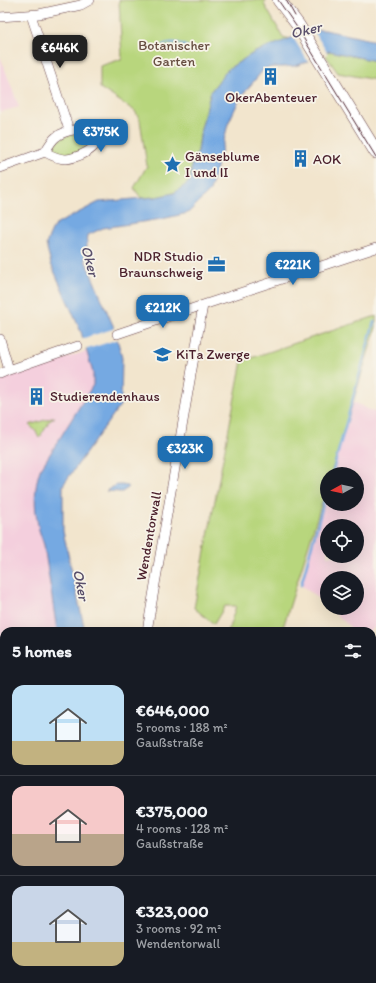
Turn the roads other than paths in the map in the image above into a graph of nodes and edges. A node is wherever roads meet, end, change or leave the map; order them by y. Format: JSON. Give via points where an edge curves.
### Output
{"nodes":[{"id":1,"x":90,"y":0,"type":"edge"},
{"id":2,"x":279,"y":0,"type":"edge"},
{"id":3,"x":285,"y":0,"type":"edge"},
{"id":4,"x":31,"y":15,"type":"junction"},
{"id":5,"x":0,"y":17,"type":"edge"},
{"id":6,"x":298,"y":25,"type":"junction"},
{"id":7,"x":69,"y":130,"type":"junction"},
{"id":8,"x":45,"y":152,"type":"junction"},
{"id":9,"x":376,"y":152,"type":"edge"},
{"id":10,"x":0,"y":168,"type":"edge"},
{"id":11,"x":376,"y":248,"type":"edge"},
{"id":12,"x":203,"y":305,"type":"junction"},
{"id":13,"x":117,"y":334,"type":"dead end"},
{"id":14,"x":0,"y":339,"type":"edge"},
{"id":15,"x":78,"y":346,"type":"dead end"},
{"id":16,"x":9,"y":370,"type":"junction"},
{"id":17,"x":0,"y":374,"type":"edge"},
{"id":18,"x":148,"y":627,"type":"edge"}],
"edges":[{"from":1,"to":4,"type":"street"},
{"from":2,"to":6,"type":"main road"},
{"from":3,"to":6,"type":"main road"},
{"from":4,"to":5,"type":"street"},
{"from":4,"to":7,"type":"street"},
{"from":6,"to":9,"type":"main road"},
{"from":7,"to":8,"type":"street","via":[[55,138]]},
{"from":7,"to":8,"type":"street","via":[[92,131],[97,138],[95,144],[84,153],[68,159],[55,158]]},
{"from":8,"to":10,"type":"street"},
{"from":11,"to":12,"type":"street"},
{"from":12,"to":13,"type":"street"},
{"from":12,"to":18,"type":"street","name":"Wendentorwall"},
{"from":14,"to":16,"type":"street"},
{"from":15,"to":16,"type":"street"},
{"from":16,"to":17,"type":"street"}]}
